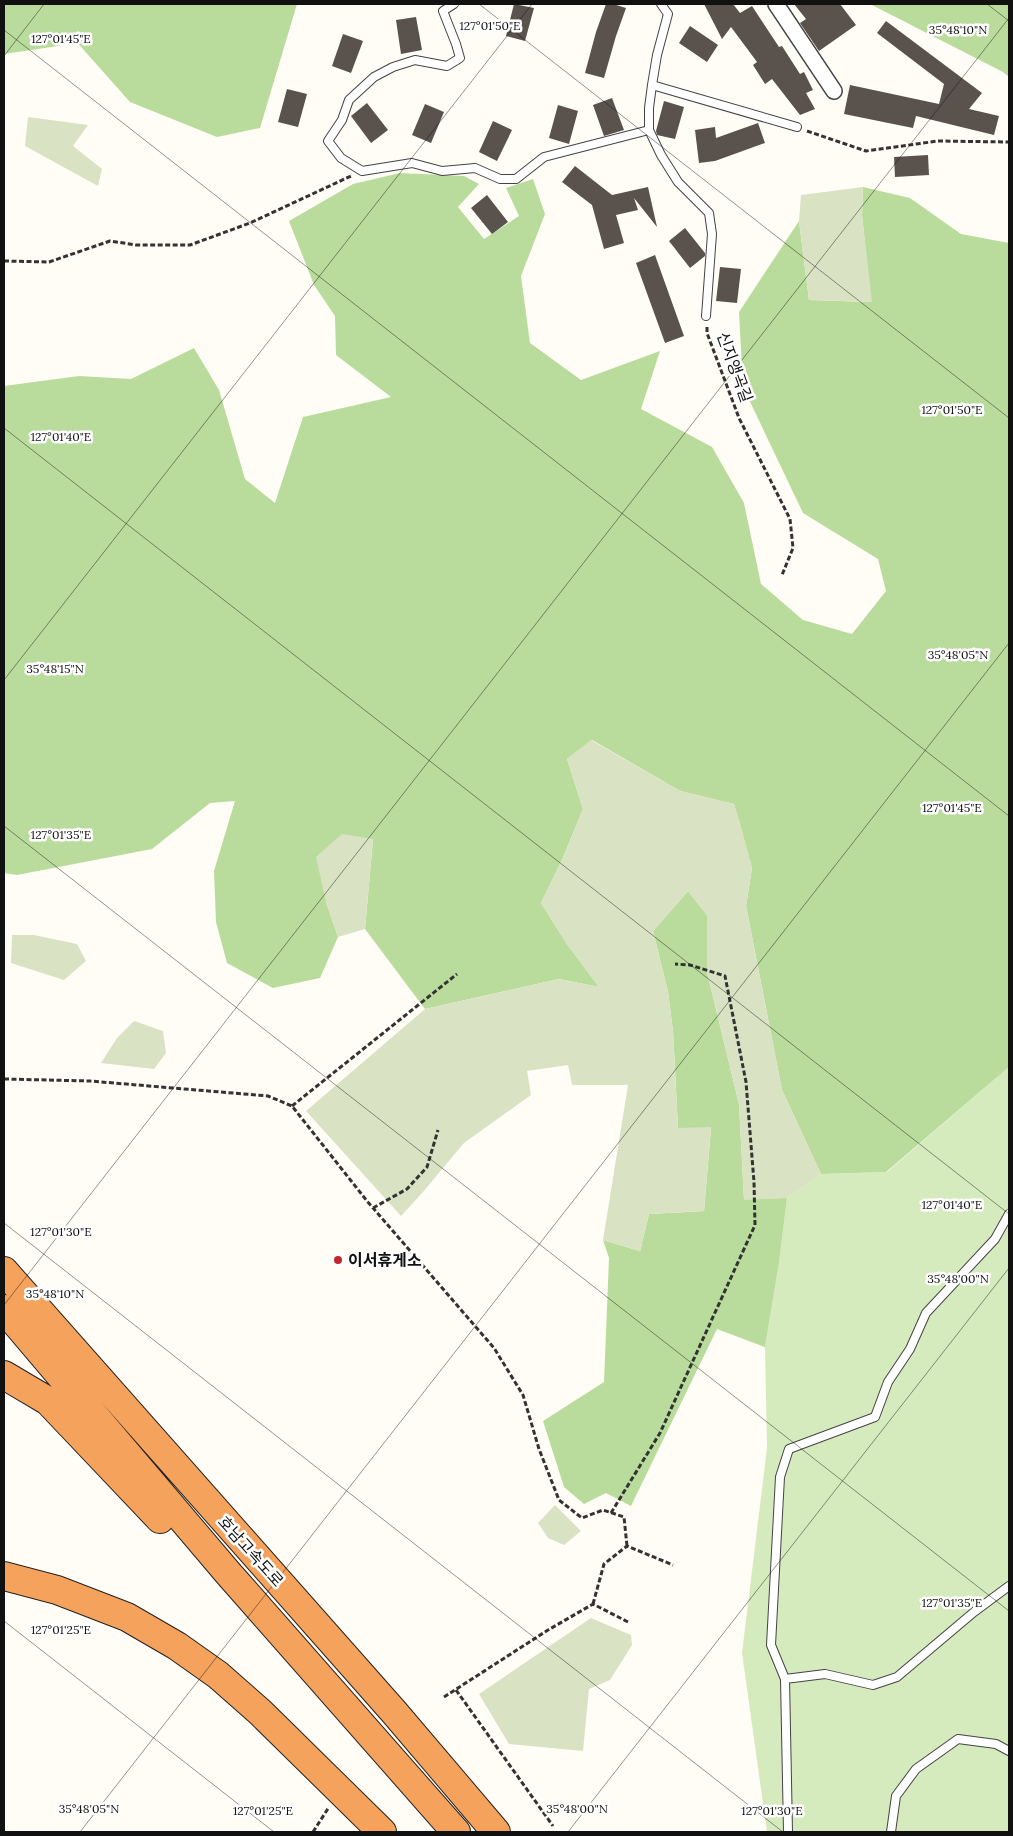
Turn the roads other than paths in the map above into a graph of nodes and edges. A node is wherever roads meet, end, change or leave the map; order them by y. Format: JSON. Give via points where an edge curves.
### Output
{"nodes":[{"id":1,"x":454,"y":4,"type":"edge"},
{"id":2,"x":662,"y":4,"type":"edge"},
{"id":3,"x":776,"y":4,"type":"edge"},
{"id":4,"x":652,"y":85,"type":"junction"},
{"id":5,"x":834,"y":91,"type":"dead end"},
{"id":6,"x":797,"y":127,"type":"road end"},
{"id":7,"x":649,"y":130,"type":"junction"},
{"id":8,"x":706,"y":316,"type":"road end"},
{"id":9,"x":1009,"y":1214,"type":"edge"},
{"id":10,"x":4,"y":1264,"type":"edge"},
{"id":11,"x":4,"y":1270,"type":"edge"},
{"id":12,"x":33,"y":1302,"type":"junction"},
{"id":13,"x":4,"y":1309,"type":"edge"},
{"id":14,"x":4,"y":1375,"type":"edge"},
{"id":15,"x":228,"y":1573,"type":"junction"},
{"id":16,"x":4,"y":1576,"type":"edge"},
{"id":17,"x":1009,"y":1586,"type":"edge"},
{"id":18,"x":785,"y":1679,"type":"junction"},
{"id":19,"x":1009,"y":1751,"type":"edge"},
{"id":20,"x":382,"y":1832,"type":"edge"},
{"id":21,"x":456,"y":1832,"type":"edge"},
{"id":22,"x":496,"y":1832,"type":"edge"},
{"id":23,"x":788,"y":1832,"type":"edge"},
{"id":24,"x":891,"y":1832,"type":"edge"}],
"edges":[{"from":1,"to":7,"type":"lane","via":[[443,11],[460,58],[446,66],[415,60],[374,77],[349,100],[342,120],[328,141],[340,158],[363,171],[412,163],[442,171],[475,168],[500,179],[516,179],[544,157]]},
{"from":2,"to":4,"type":"lane","name":"신지앵곡길","via":[[668,14]]},
{"from":3,"to":5,"type":"street"},
{"from":4,"to":6,"type":"lane"},
{"from":4,"to":7,"type":"lane","name":"신지앵곡길"},
{"from":7,"to":8,"type":"lane","name":"신지앵곡길","via":[[678,182],[709,213],[712,234]]},
{"from":9,"to":18,"type":"lane","via":[[995,1239],[926,1313],[910,1349],[888,1382],[875,1417],[789,1450],[780,1477],[771,1645]]},
{"from":10,"to":12,"type":"highway"},
{"from":11,"to":12,"type":"highway","name":"호남고속도로"},
{"from":12,"to":22,"type":"highway","name":"호남고속도로"},
{"from":13,"to":15,"type":"highway","name":"호남고속도로"},
{"from":14,"to":15,"type":"highway","via":[[48,1401],[167,1526]]},
{"from":15,"to":21,"type":"highway","name":"호남고속도로"},
{"from":16,"to":20,"type":"highway","via":[[57,1590],[127,1617],[177,1646],[260,1712]]},
{"from":17,"to":18,"type":"lane","via":[[897,1677],[873,1685],[825,1674]]},
{"from":18,"to":23,"type":"lane"},
{"from":19,"to":24,"type":"lane","via":[[996,1744],[958,1739],[916,1769],[896,1796]]}]}
